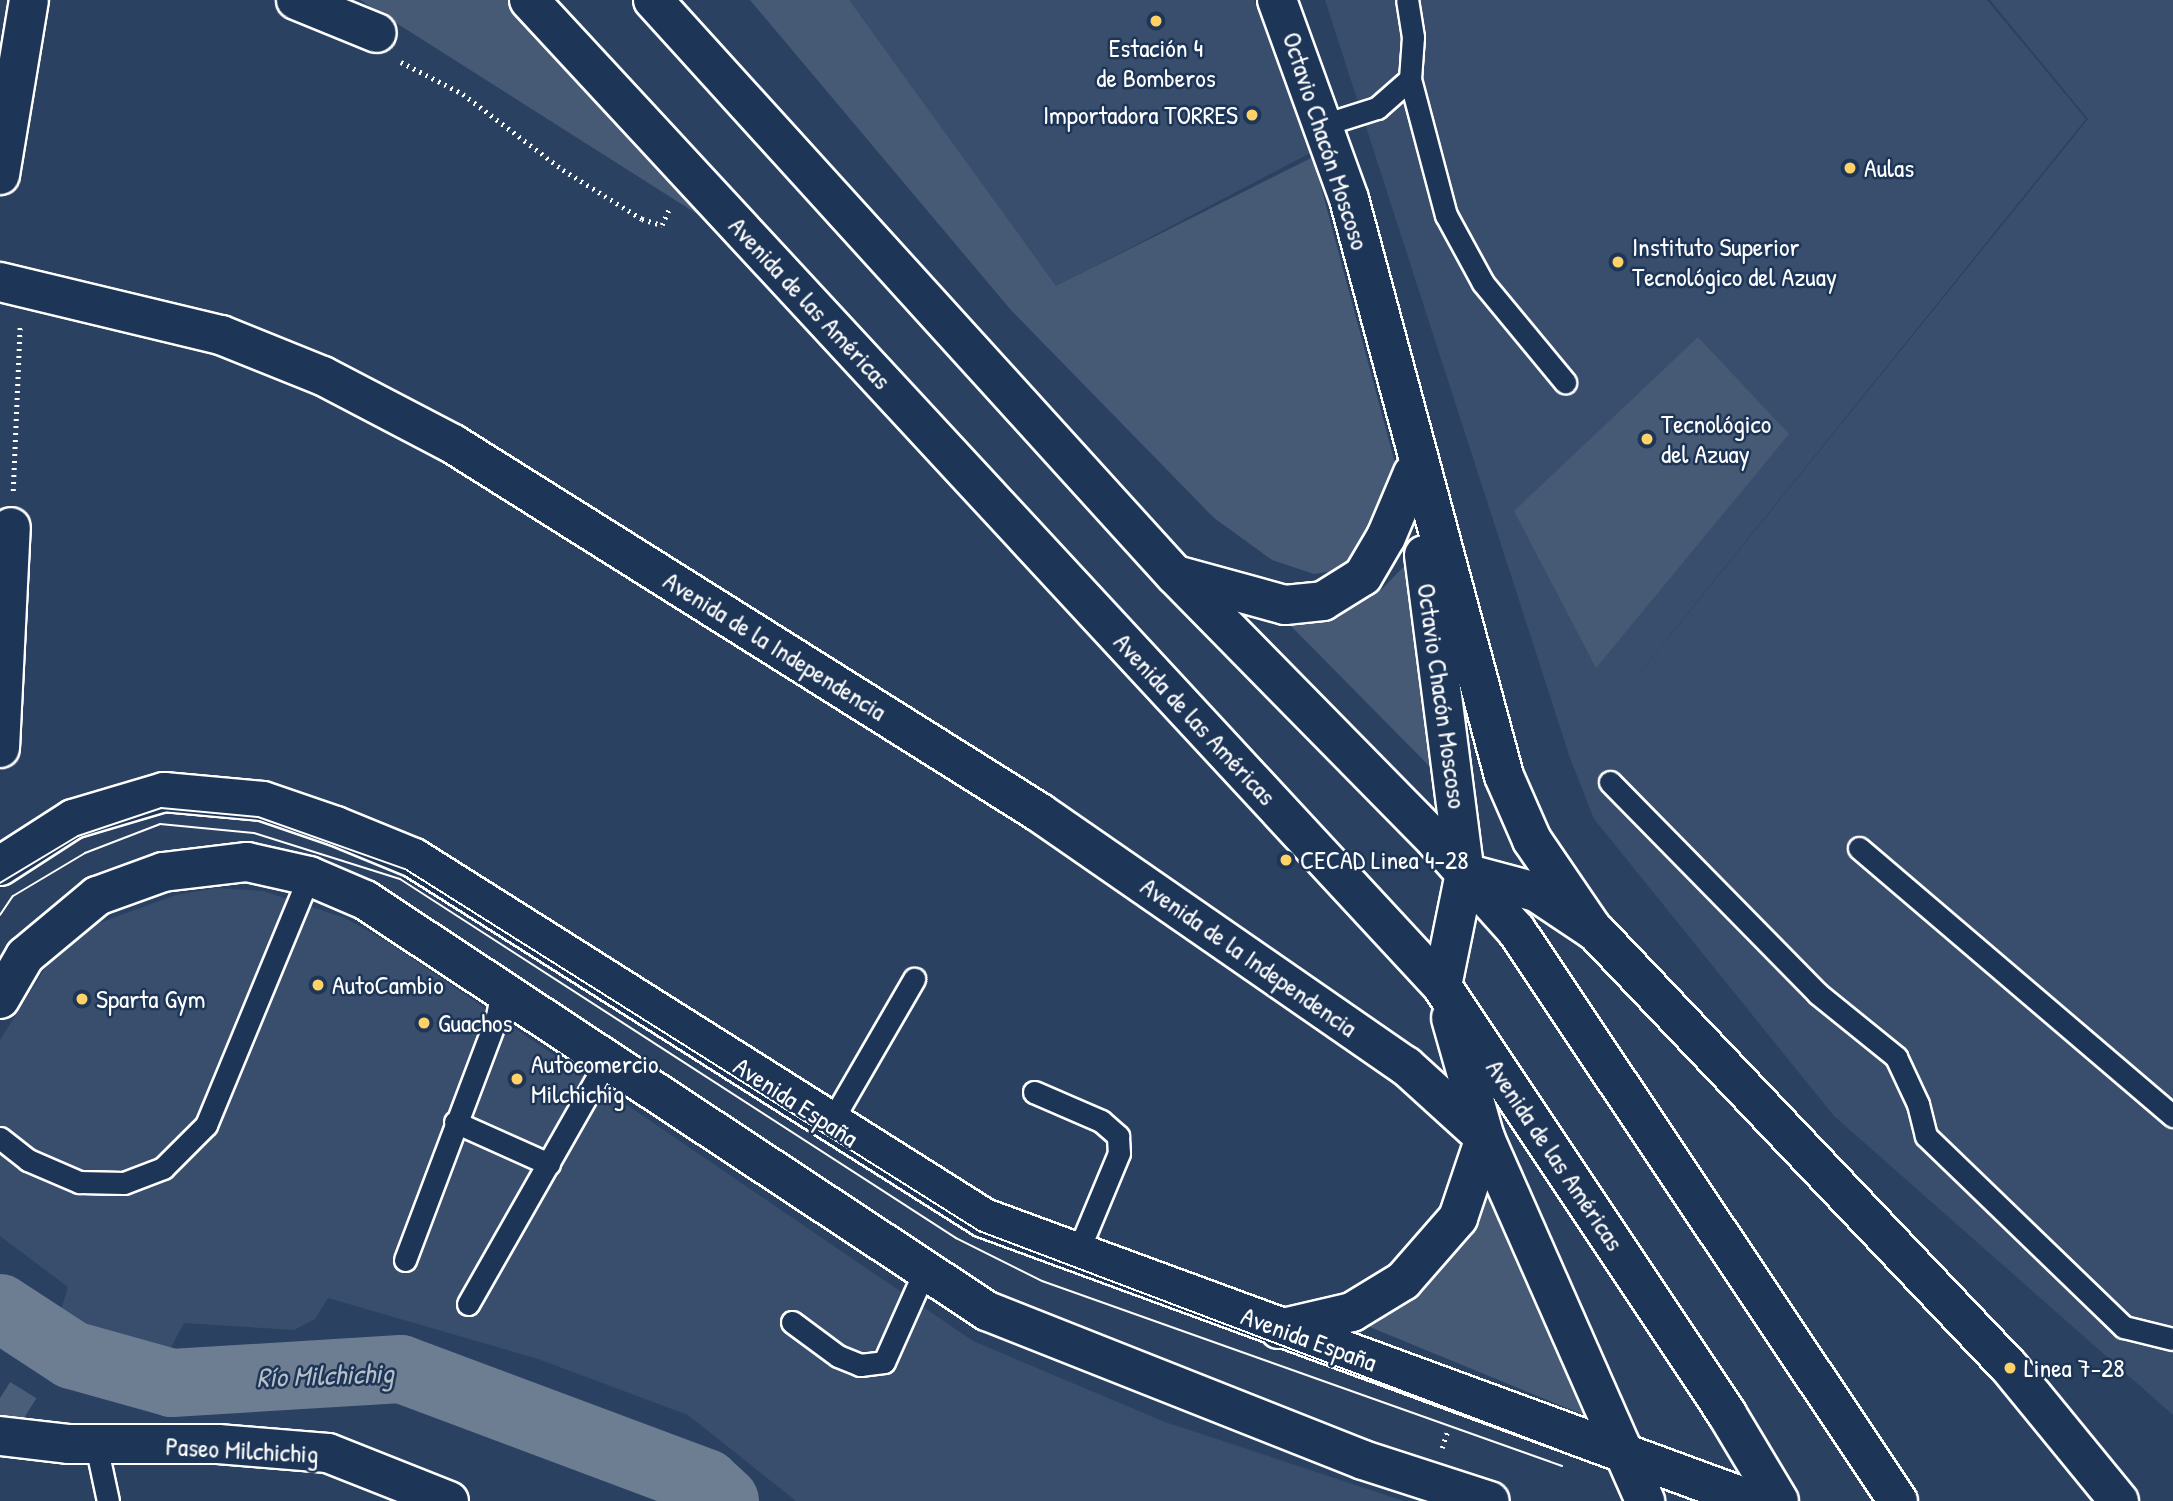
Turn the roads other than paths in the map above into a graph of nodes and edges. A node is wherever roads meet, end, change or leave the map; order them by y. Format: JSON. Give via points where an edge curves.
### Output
{"nodes":[{"id":1,"x":29,"y":0,"type":"edge"},
{"id":2,"x":296,"y":0,"type":"edge"},
{"id":3,"x":529,"y":0,"type":"edge"},
{"id":4,"x":653,"y":0,"type":"edge"},
{"id":5,"x":1277,"y":0,"type":"edge"},
{"id":6,"x":1408,"y":0,"type":"edge"},
{"id":7,"x":377,"y":33,"type":"road end"},
{"id":8,"x":1410,"y":79,"type":"junction"},
{"id":9,"x":1323,"y":125,"type":"junction"},
{"id":10,"x":0,"y":176,"type":"edge"},
{"id":11,"x":11,"y":283,"type":"edge"},
{"id":12,"x":1565,"y":382,"type":"dead end"},
{"id":13,"x":1404,"y":405,"type":"junction"},
{"id":14,"x":1413,"y":473,"type":"junction"},
{"id":15,"x":11,"y":527,"type":"road end"},
{"id":16,"x":1175,"y":575,"type":"junction"},
{"id":17,"x":0,"y":748,"type":"edge"},
{"id":18,"x":1610,"y":782,"type":"dead end"},
{"id":19,"x":1859,"y":848,"type":"dead end"},
{"id":20,"x":0,"y":866,"type":"edge"},
{"id":21,"x":1465,"y":873,"type":"junction"},
{"id":22,"x":309,"y":876,"type":"junction"},
{"id":23,"x":1596,"y":932,"type":"junction"},
{"id":24,"x":914,"y":979,"type":"dead end"},
{"id":25,"x":1442,"y":986,"type":"junction"},
{"id":26,"x":502,"y":991,"type":"junction"},
{"id":27,"x":0,"y":999,"type":"edge"},
{"id":28,"x":608,"y":1059,"type":"junction"},
{"id":29,"x":1034,"y":1092,"type":"dead end"},
{"id":30,"x":2173,"y":1116,"type":"edge"},
{"id":31,"x":455,"y":1122,"type":"junction"},
{"id":32,"x":830,"y":1124,"type":"junction"},
{"id":33,"x":0,"y":1138,"type":"edge"},
{"id":34,"x":1485,"y":1138,"type":"junction"},
{"id":35,"x":549,"y":1164,"type":"junction"},
{"id":36,"x":1077,"y":1254,"type":"junction"},
{"id":37,"x":405,"y":1260,"type":"dead end"},
{"id":38,"x":925,"y":1270,"type":"junction"},
{"id":39,"x":468,"y":1304,"type":"dead end"},
{"id":40,"x":792,"y":1322,"type":"dead end"},
{"id":41,"x":1279,"y":1329,"type":"junction"},
{"id":42,"x":2173,"y":1339,"type":"edge"},
{"id":43,"x":13,"y":1425,"type":"tunnel mouth"},
{"id":44,"x":82,"y":1445,"type":"junction"},
{"id":45,"x":1619,"y":1450,"type":"junction"},
{"id":46,"x":1898,"y":1500,"type":"edge"},
{"id":47,"x":108,"y":1501,"type":"edge"},
{"id":48,"x":449,"y":1501,"type":"edge"},
{"id":49,"x":1490,"y":1501,"type":"edge"},
{"id":50,"x":1645,"y":1501,"type":"edge"},
{"id":51,"x":1754,"y":1501,"type":"edge"},
{"id":52,"x":1779,"y":1501,"type":"edge"},
{"id":53,"x":2119,"y":1501,"type":"edge"}],
"edges":[{"from":1,"to":10,"type":"main road"},
{"from":2,"to":7,"type":"main road"},
{"from":3,"to":25,"type":"main road","name":"Avenida de las Américas"},
{"from":4,"to":16,"type":"main road"},
{"from":5,"to":9,"type":"main road","name":"Octavio Chacón Moscoso"},
{"from":6,"to":8,"type":"lane","via":[[1413,37]]},
{"from":8,"to":9,"type":"lane","via":[[1377,108]]},
{"from":8,"to":12,"type":"lane","via":[[1446,215],[1483,283]]},
{"from":9,"to":13,"type":"main road","name":"Octavio Chacón Moscoso","via":[[1349,199]]},
{"from":11,"to":34,"type":"main road","name":"Avenida de la Independencia","via":[[221,335],[323,376],[453,444],[1040,813],[1406,1066]]},
{"from":13,"to":14,"type":"main road","name":"Octavio Chacón Moscoso"},
{"from":13,"to":23,"type":"main road","name":"Octavio Chacón Moscoso","via":[[1504,776],[1532,841]]},
{"from":14,"to":16,"type":"main road","via":[[1387,537],[1363,576],[1323,601],[1285,605]]},
{"from":14,"to":21,"type":"main road","name":"Octavio Chacón Moscoso"},
{"from":15,"to":17,"type":"main road"},
{"from":16,"to":21,"type":"main road"},
{"from":18,"to":42,"type":"lane","via":[[1817,993],[1896,1057],[1918,1104],[1926,1136],[2124,1327]]},
{"from":19,"to":30,"type":"lane"},
{"from":20,"to":32,"type":"main road","name":"Avenida España","via":[[73,819],[163,792],[263,800],[414,858]]},
{"from":21,"to":23,"type":"main road","via":[[1536,892]]},
{"from":21,"to":25,"type":"main road","name":"Octavio Chacón Moscoso"},
{"from":21,"to":46,"type":"main road","via":[[1516,930]]},
{"from":22,"to":26,"type":"main road","via":[[365,900]]},
{"from":22,"to":27,"type":"main road","via":[[247,862],[163,872],[97,896],[25,956]]},
{"from":22,"to":33,"type":"lane","via":[[206,1125],[163,1168],[124,1183],[79,1182],[29,1160]]},
{"from":23,"to":53,"type":"main road","via":[[2010,1368]]},
{"from":24,"to":32,"type":"lane"},
{"from":25,"to":34,"type":"main road"},
{"from":25,"to":52,"type":"main road","name":"Avenida de las Américas","via":[[1727,1414]]},
{"from":26,"to":28,"type":"main road"},
{"from":26,"to":31,"type":"lane","via":[[497,1016]]},
{"from":28,"to":35,"type":"lane"},
{"from":28,"to":38,"type":"main road"},
{"from":29,"to":36,"type":"lane","via":[[1101,1121],[1118,1136],[1119,1153]]},
{"from":31,"to":35,"type":"lane"},
{"from":31,"to":37,"type":"lane"},
{"from":32,"to":36,"type":"main road","name":"Avenida España","via":[[984,1218]]},
{"from":34,"to":41,"type":"main road","via":[[1458,1218],[1403,1281],[1352,1312]]},
{"from":34,"to":45,"type":"main road"},
{"from":35,"to":39,"type":"lane"},
{"from":36,"to":41,"type":"main road","name":"Avenida España"},
{"from":38,"to":40,"type":"lane","via":[[884,1363],[860,1366],[838,1356]]},
{"from":38,"to":49,"type":"main road","via":[[987,1311],[1273,1425]]},
{"from":41,"to":45,"type":"main road","name":"Avenida España"},
{"from":43,"to":44,"type":"main road","name":"Paseo Milchichig"},
{"from":44,"to":47,"type":"lane"},
{"from":44,"to":48,"type":"main road","name":"Paseo Milchichig","via":[[218,1444],[328,1453]]},
{"from":45,"to":50,"type":"main road"},
{"from":45,"to":51,"type":"main road","name":"Avenida España"}]}
